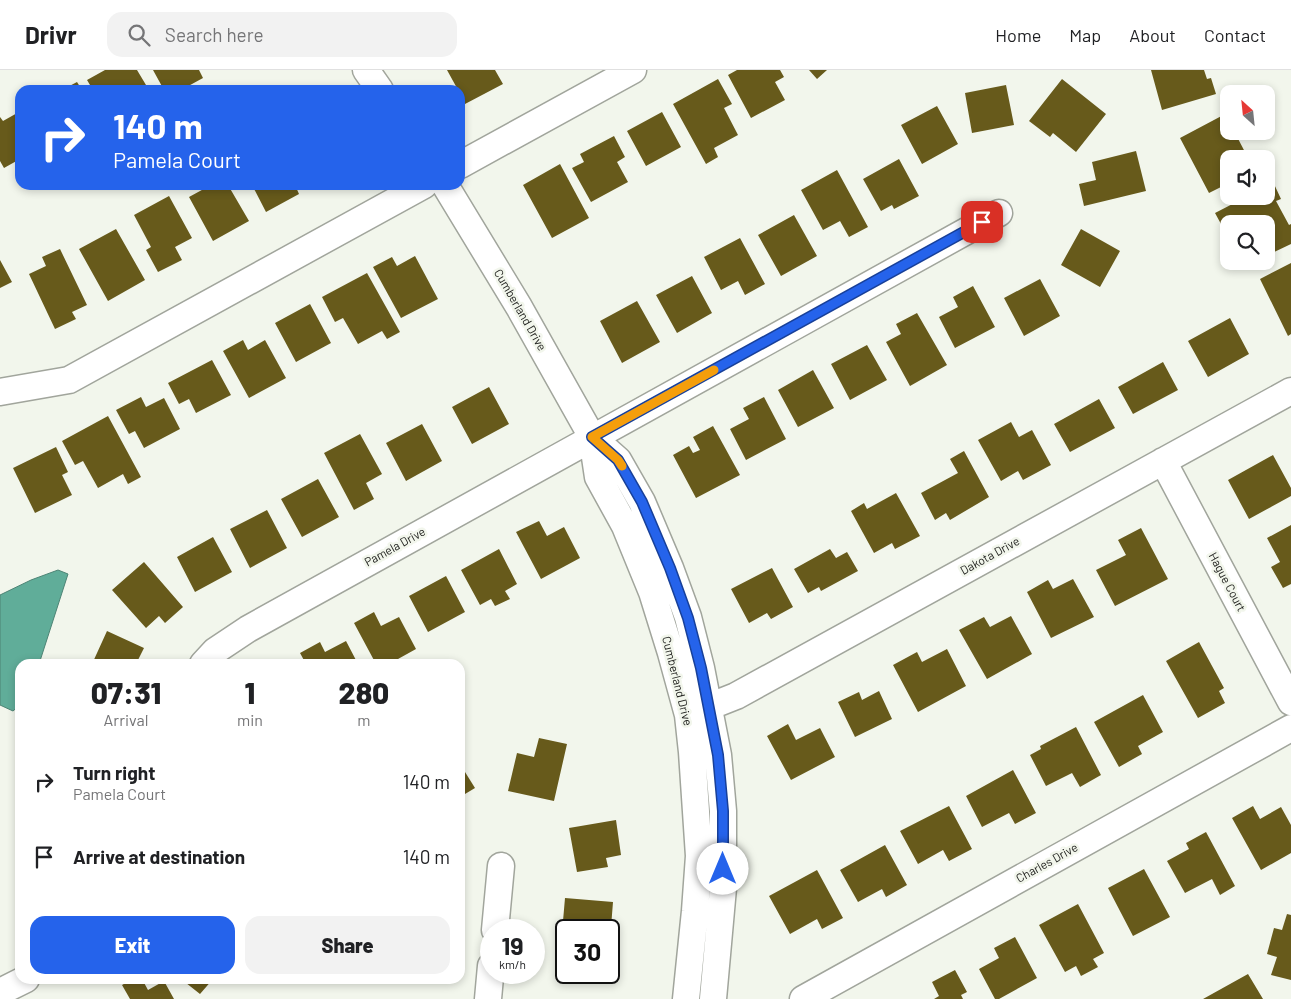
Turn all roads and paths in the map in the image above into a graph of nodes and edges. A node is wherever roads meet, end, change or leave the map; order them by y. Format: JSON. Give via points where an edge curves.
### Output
{"nodes":[{"id":1,"x":366,"y":70,"type":"edge"},
{"id":2,"x":633,"y":70,"type":"edge"},
{"id":3,"x":376,"y":85,"type":"edge"},
{"id":4,"x":465,"y":163,"type":"edge"},
{"id":5,"x":415,"y":190,"type":"edge"},
{"id":6,"x":448,"y":190,"type":"edge"},
{"id":7,"x":999,"y":213,"type":"dead end"},
{"id":8,"x":1291,"y":391,"type":"edge"},
{"id":9,"x":0,"y":392,"type":"edge"},
{"id":10,"x":592,"y":437,"type":"junction"},
{"id":11,"x":1163,"y":461,"type":"junction"},
{"id":12,"x":207,"y":659,"type":"edge"},
{"id":13,"x":1291,"y":702,"type":"edge"},
{"id":14,"x":698,"y":712,"type":"junction"},
{"id":15,"x":1291,"y":728,"type":"edge"},
{"id":16,"x":502,"y":866,"type":"dead end"},
{"id":17,"x":496,"y":919,"type":"edge"},
{"id":18,"x":16,"y":984,"type":"edge"},
{"id":19,"x":492,"y":984,"type":"edge"},
{"id":20,"x":0,"y":992,"type":"edge"},
{"id":21,"x":492,"y":999,"type":"edge"},
{"id":22,"x":686,"y":999,"type":"edge"},
{"id":23,"x":713,"y":999,"type":"edge"},
{"id":24,"x":803,"y":999,"type":"edge"}],
"edges":[{"from":1,"to":3,"type":"street"},
{"from":2,"to":4,"type":"street"},
{"from":5,"to":9,"type":"street","via":[[69,380]]},
{"from":6,"to":10,"type":"street","name":"Cumberland Drive"},
{"from":7,"to":10,"type":"street","name":"Pamela Drive"},
{"from":8,"to":11,"type":"street","name":"Dakota Drive"},
{"from":10,"to":12,"type":"street","name":"Pamela Drive","via":[[248,629],[215,650]]},
{"from":10,"to":14,"type":"street","name":"Cumberland Drive","via":[[618,460],[642,502],[670,568],[701,668]]},
{"from":11,"to":13,"type":"street","name":"Hague Court"},
{"from":11,"to":14,"type":"street","name":"Dakota Drive","via":[[736,696]]},
{"from":14,"to":22,"type":"street","name":"Cumberland Drive","via":[[699,856]]},
{"from":14,"to":23,"type":"street","name":"Cumberland Drive","via":[[718,755],[723,821],[724,888]]},
{"from":15,"to":24,"type":"street","name":"Charles Drive"},
{"from":16,"to":17,"type":"street"},
{"from":18,"to":20,"type":"street"},
{"from":19,"to":21,"type":"street"}]}
